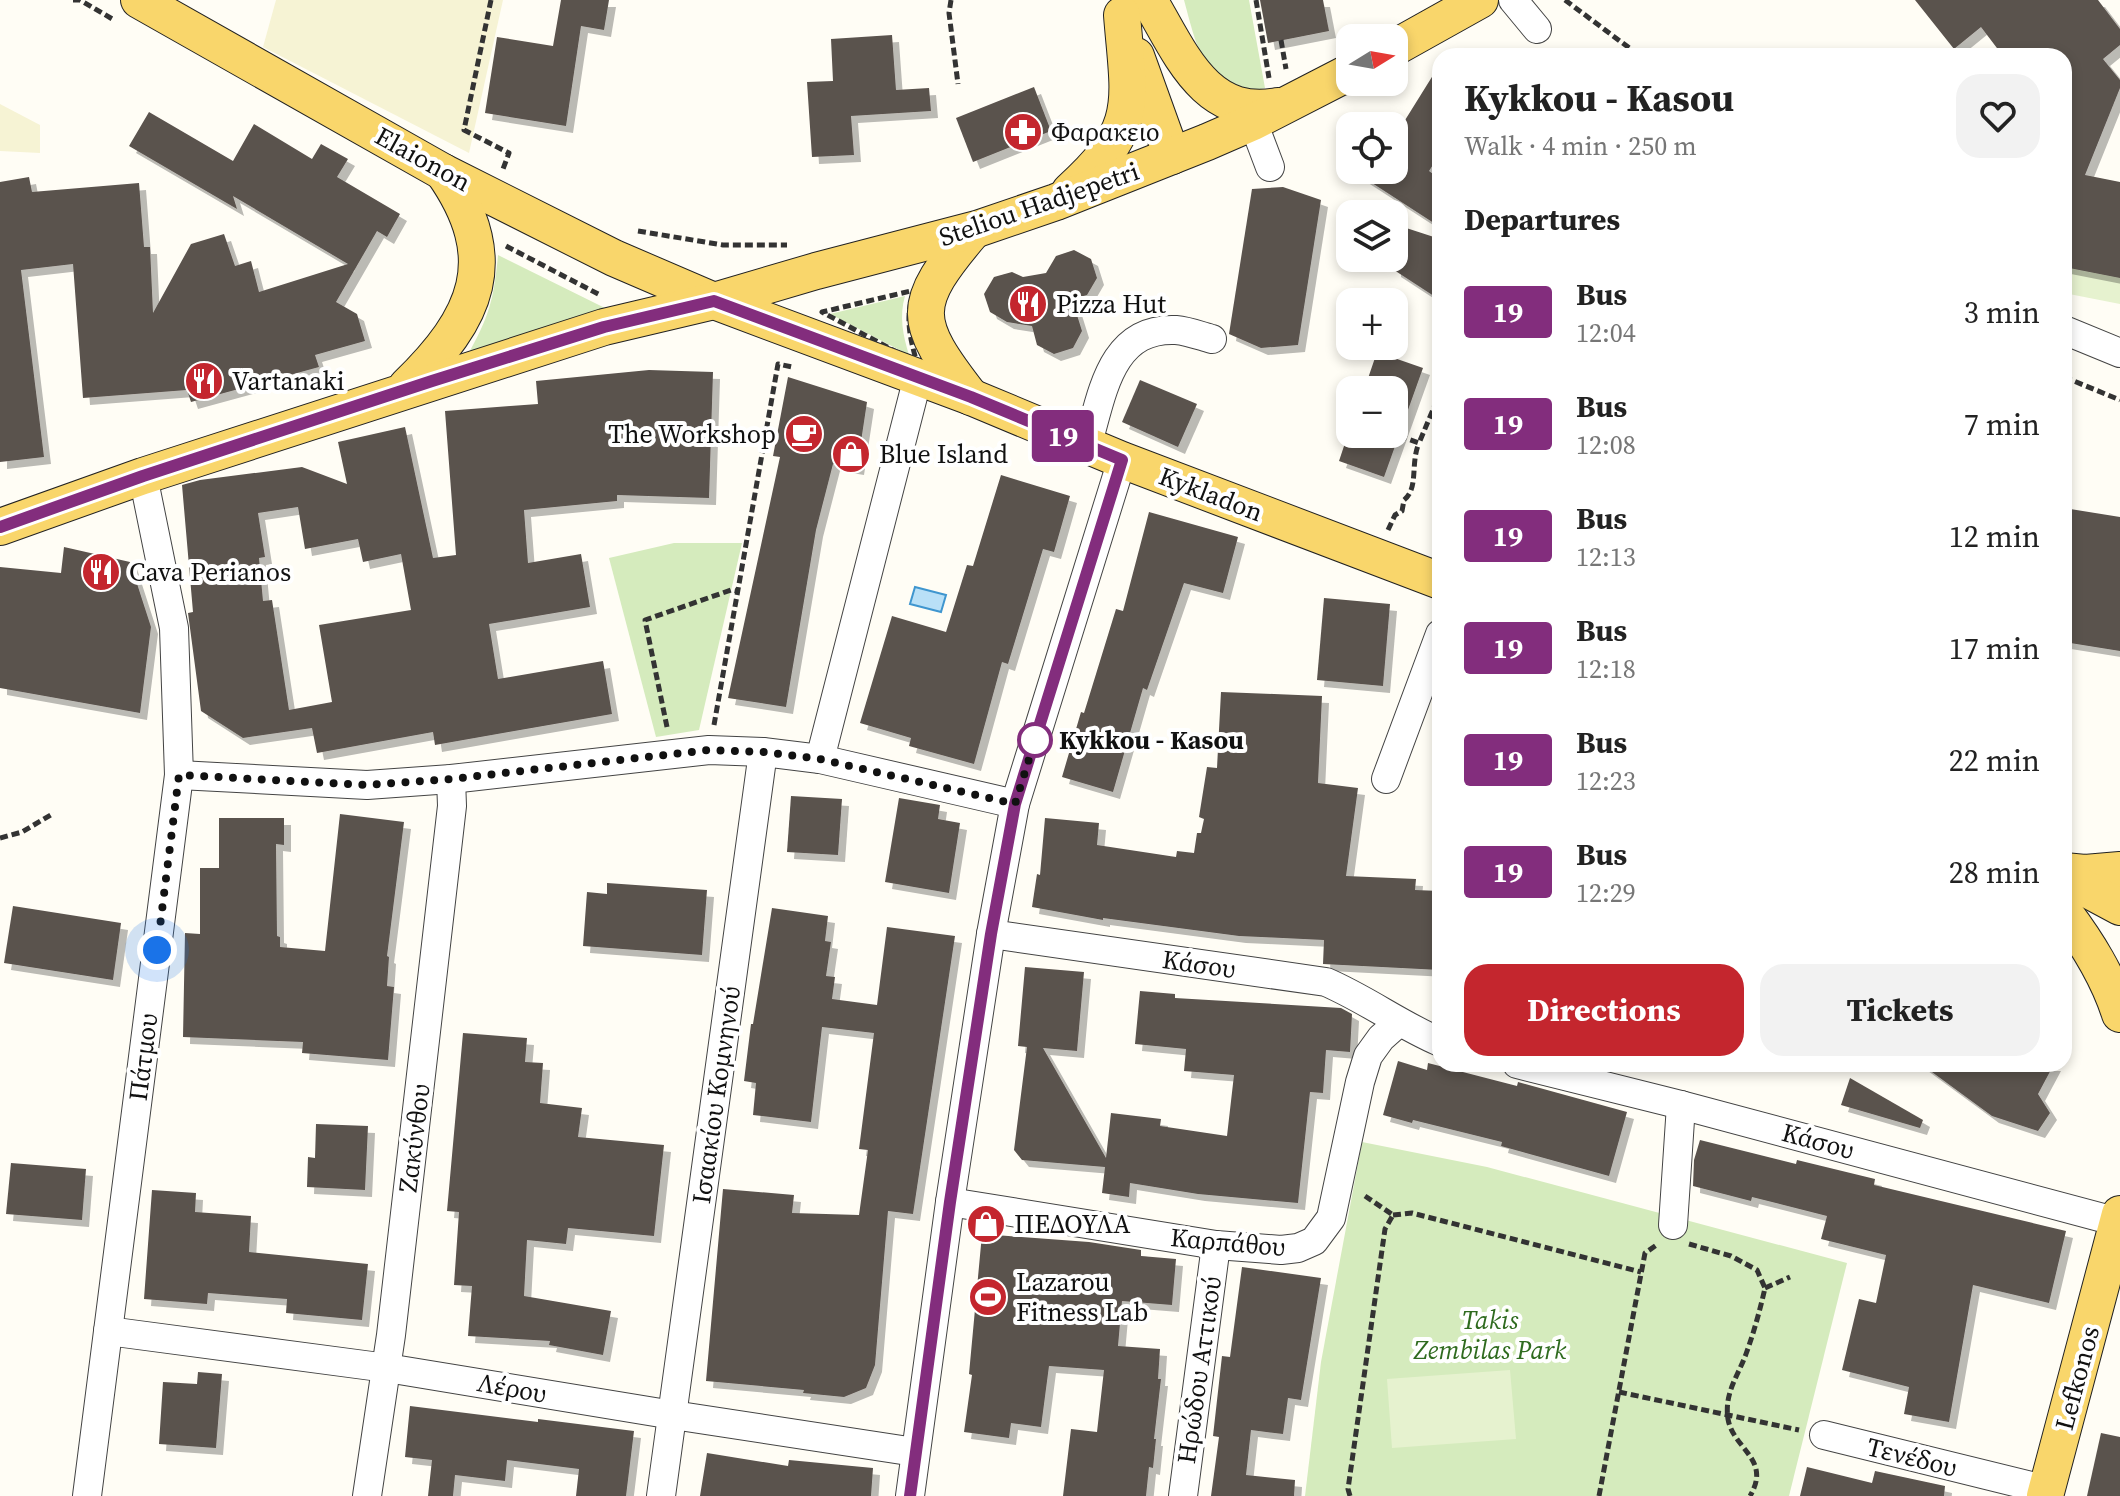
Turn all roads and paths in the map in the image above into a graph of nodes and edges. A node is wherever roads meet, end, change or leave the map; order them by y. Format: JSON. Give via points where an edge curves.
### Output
{"nodes":[{"id":1,"x":73,"y":0,"type":"edge"},
{"id":2,"x":491,"y":0,"type":"edge"},
{"id":3,"x":951,"y":0,"type":"edge"},
{"id":4,"x":1256,"y":0,"type":"edge"},
{"id":5,"x":1480,"y":0,"type":"edge"},
{"id":6,"x":1513,"y":0,"type":"edge"},
{"id":7,"x":1565,"y":0,"type":"edge"},
{"id":8,"x":1134,"y":4,"type":"edge"},
{"id":9,"x":130,"y":12,"type":"edge"},
{"id":10,"x":1537,"y":29,"type":"dead end"},
{"id":11,"x":1281,"y":40,"type":"dead end"},
{"id":12,"x":1408,"y":40,"type":"edge"},
{"id":13,"x":1629,"y":48,"type":"edge"},
{"id":14,"x":1336,"y":71,"type":"edge"},
{"id":15,"x":958,"y":84,"type":"dead end"},
{"id":16,"x":1285,"y":91,"type":"junction"},
{"id":17,"x":1253,"y":122,"type":"junction"},
{"id":18,"x":1180,"y":152,"type":"junction"},
{"id":19,"x":492,"y":164,"type":"dead end"},
{"id":20,"x":1270,"y":167,"type":"dead end"},
{"id":21,"x":503,"y":170,"type":"junction"},
{"id":22,"x":443,"y":172,"type":"junction"},
{"id":23,"x":516,"y":177,"type":"dead end"},
{"id":24,"x":1056,"y":202,"type":"junction"},
{"id":25,"x":625,"y":227,"type":"dead end"},
{"id":26,"x":973,"y":231,"type":"junction"},
{"id":27,"x":800,"y":243,"type":"dead end"},
{"id":28,"x":503,"y":245,"type":"dead end"},
{"id":29,"x":605,"y":283,"type":"dead end"},
{"id":30,"x":714,"y":301,"type":"junction"},
{"id":31,"x":822,"y":312,"type":"joint"},
{"id":32,"x":2072,"y":333,"type":"edge"},
{"id":33,"x":1212,"y":339,"type":"dead end"},
{"id":34,"x":2120,"y":353,"type":"edge"},
{"id":35,"x":801,"y":369,"type":"dead end"},
{"id":36,"x":918,"y":377,"type":"junction"},
{"id":37,"x":2072,"y":380,"type":"edge"},
{"id":38,"x":403,"y":390,"type":"junction"},
{"id":39,"x":971,"y":397,"type":"junction"},
{"id":40,"x":2120,"y":400,"type":"edge"},
{"id":41,"x":1432,"y":412,"type":"edge"},
{"id":42,"x":1408,"y":439,"type":"edge"},
{"id":43,"x":1419,"y":443,"type":"junction"},
{"id":44,"x":1087,"y":446,"type":"junction"},
{"id":45,"x":1122,"y":460,"type":"junction"},
{"id":46,"x":143,"y":476,"type":"junction"},
{"id":47,"x":0,"y":527,"type":"edge"},
{"id":48,"x":1385,"y":534,"type":"dead end"},
{"id":49,"x":1432,"y":578,"type":"edge"},
{"id":50,"x":737,"y":591,"type":"junction"},
{"id":51,"x":1432,"y":655,"type":"edge"},
{"id":52,"x":669,"y":735,"type":"dead end"},
{"id":53,"x":709,"y":750,"type":"junction"},
{"id":54,"x":763,"y":752,"type":"junction"},
{"id":55,"x":820,"y":759,"type":"junction"},
{"id":56,"x":179,"y":775,"type":"junction"},
{"id":57,"x":451,"y":779,"type":"junction"},
{"id":58,"x":1386,"y":779,"type":"dead end"},
{"id":59,"x":1015,"y":804,"type":"junction"},
{"id":60,"x":54,"y":813,"type":"dead end"},
{"id":61,"x":0,"y":838,"type":"edge"},
{"id":62,"x":2120,"y":870,"type":"edge"},
{"id":63,"x":2072,"y":874,"type":"edge"},
{"id":64,"x":2072,"y":879,"type":"edge"},
{"id":65,"x":2120,"y":907,"type":"edge"},
{"id":66,"x":2072,"y":923,"type":"edge"},
{"id":67,"x":991,"y":934,"type":"junction"},
{"id":68,"x":2120,"y":1014,"type":"edge"},
{"id":69,"x":1399,"y":1022,"type":"junction"},
{"id":70,"x":1432,"y":1038,"type":"edge"},
{"id":71,"x":1549,"y":1072,"type":"edge"},
{"id":72,"x":1681,"y":1105,"type":"junction"},
{"id":73,"x":1340,"y":1180,"type":"junction"},
{"id":74,"x":950,"y":1202,"type":"junction"},
{"id":75,"x":1393,"y":1215,"type":"junction"},
{"id":76,"x":2119,"y":1218,"type":"edge"},
{"id":77,"x":1669,"y":1232,"type":"junction"},
{"id":78,"x":1216,"y":1245,"type":"junction"},
{"id":79,"x":1641,"y":1272,"type":"junction"},
{"id":80,"x":1790,"y":1277,"type":"dead end"},
{"id":81,"x":1765,"y":1288,"type":"junction"},
{"id":82,"x":108,"y":1331,"type":"junction"},
{"id":83,"x":387,"y":1368,"type":"junction"},
{"id":84,"x":1619,"y":1392,"type":"junction"},
{"id":85,"x":673,"y":1415,"type":"junction"},
{"id":86,"x":1727,"y":1415,"type":"junction"},
{"id":87,"x":1824,"y":1435,"type":"joint"},
{"id":88,"x":915,"y":1452,"type":"junction"},
{"id":89,"x":2046,"y":1493,"type":"edge"},
{"id":90,"x":87,"y":1496,"type":"edge"},
{"id":91,"x":367,"y":1496,"type":"edge"},
{"id":92,"x":661,"y":1496,"type":"edge"},
{"id":93,"x":910,"y":1496,"type":"edge"},
{"id":94,"x":1183,"y":1496,"type":"edge"},
{"id":95,"x":1350,"y":1496,"type":"edge"},
{"id":96,"x":1599,"y":1496,"type":"edge"},
{"id":97,"x":1750,"y":1496,"type":"edge"}],
"edges":[{"from":1,"to":9,"type":"path"},
{"from":2,"to":21,"type":"path","via":[[464,130],[509,153]]},
{"from":3,"to":15,"type":"path"},
{"from":4,"to":16,"type":"path"},
{"from":5,"to":12,"type":"main road"},
{"from":6,"to":10,"type":"street"},
{"from":7,"to":13,"type":"path"},
{"from":8,"to":16,"type":"main road","via":[[1215,95],[1244,107],[1274,107]]},
{"from":8,"to":18,"type":"main road"},
{"from":8,"to":24,"type":"main road","via":[[1121,131],[1090,172]]},
{"from":9,"to":22,"type":"main road","name":"Elaionon"},
{"from":11,"to":16,"type":"path"},
{"from":14,"to":16,"type":"main road","name":"Steliou Hadjepetri"},
{"from":16,"to":17,"type":"main road","name":"Steliou Hadjepetri"},
{"from":17,"to":18,"type":"main road","name":"Steliou Hadjepetri"},
{"from":17,"to":20,"type":"street"},
{"from":18,"to":24,"type":"main road","name":"Steliou Hadjepetri"},
{"from":19,"to":21,"type":"path"},
{"from":21,"to":23,"type":"path"},
{"from":22,"to":30,"type":"main road","name":"Elaionon","via":[[614,258]]},
{"from":22,"to":38,"type":"main road","via":[[469,217],[477,276],[454,335]]},
{"from":24,"to":26,"type":"main road","name":"Steliou Hadjepetri"},
{"from":25,"to":27,"type":"path","via":[[723,245]]},
{"from":26,"to":30,"type":"main road","name":"Steliou Hadjepetri"},
{"from":26,"to":39,"type":"main road","via":[[934,280],[926,320],[934,346]]},
{"from":28,"to":29,"type":"path","via":[[600,295]]},
{"from":30,"to":36,"type":"main road","name":"Kykladon"},
{"from":30,"to":38,"type":"main road","name":"Steliou Hadjepetri","via":[[604,327]]},
{"from":31,"to":31,"type":"path","via":[[915,290],[908,309],[917,363]]},
{"from":32,"to":34,"type":"street"},
{"from":33,"to":44,"type":"street","via":[[1179,330],[1158,331],[1123,349],[1112,366]]},
{"from":35,"to":50,"type":"path","via":[[778,364]]},
{"from":36,"to":39,"type":"main road","name":"Kykladon"},
{"from":36,"to":55,"type":"street"},
{"from":37,"to":40,"type":"path"},
{"from":38,"to":46,"type":"main road","name":"Steliou Hadjepetri"},
{"from":39,"to":44,"type":"main road","name":"Kykladon"},
{"from":41,"to":43,"type":"path"},
{"from":42,"to":43,"type":"path"},
{"from":43,"to":48,"type":"path","via":[[1412,459],[1414,486]]},
{"from":44,"to":45,"type":"main road","name":"Kykladon"},
{"from":45,"to":49,"type":"main road","name":"Kykladon"},
{"from":45,"to":59,"type":"street"},
{"from":46,"to":47,"type":"main road","name":"Steliou Hadjepetri"},
{"from":46,"to":56,"type":"street","name":"Πάτμου","via":[[174,628]]},
{"from":50,"to":52,"type":"path","via":[[645,620]]},
{"from":50,"to":53,"type":"path"},
{"from":51,"to":58,"type":"street"},
{"from":53,"to":54,"type":"street"},
{"from":53,"to":57,"type":"street"},
{"from":54,"to":55,"type":"street"},
{"from":54,"to":85,"type":"street","name":"Ισαακίου Κομνηνού"},
{"from":55,"to":59,"type":"street"},
{"from":56,"to":57,"type":"street","via":[[367,785]]},
{"from":56,"to":82,"type":"street","name":"Πάτμου"},
{"from":57,"to":83,"type":"street","name":"Ζακύνθου"},
{"from":59,"to":67,"type":"street"},
{"from":60,"to":61,"type":"path"},
{"from":62,"to":63,"type":"main road"},
{"from":64,"to":65,"type":"main road"},
{"from":66,"to":68,"type":"main road","via":[[2103,973]]},
{"from":67,"to":69,"type":"street","name":"Κάσου","via":[[1326,982]]},
{"from":67,"to":74,"type":"street"},
{"from":69,"to":70,"type":"street","name":"Κάσου"},
{"from":69,"to":73,"type":"street","name":"Καρπάθου","via":[[1368,1056]]},
{"from":71,"to":72,"type":"street","name":"Κάσου"},
{"from":72,"to":76,"type":"street","name":"Κάσου"},
{"from":72,"to":77,"type":"street"},
{"from":73,"to":75,"type":"path"},
{"from":73,"to":78,"type":"street","name":"Καρπάθου","via":[[1331,1218],[1314,1241],[1281,1250]]},
{"from":74,"to":78,"type":"street","name":"Καρπάθου"},
{"from":74,"to":88,"type":"street"},
{"from":75,"to":79,"type":"path","via":[[1412,1213]]},
{"from":75,"to":95,"type":"path","via":[[1385,1229]]},
{"from":76,"to":89,"type":"main road","name":"Lefkonos"},
{"from":77,"to":79,"type":"path","via":[[1645,1253]]},
{"from":77,"to":81,"type":"path","via":[[1757,1270]]},
{"from":78,"to":94,"type":"street","name":"Ηρώδου Αττικού"},
{"from":79,"to":84,"type":"path"},
{"from":80,"to":81,"type":"path"},
{"from":81,"to":86,"type":"path","via":[[1745,1357],[1729,1390]]},
{"from":82,"to":83,"type":"street","name":"Λέρου"},
{"from":82,"to":90,"type":"street","name":"Πάτμου"},
{"from":83,"to":85,"type":"street","name":"Λέρου"},
{"from":83,"to":91,"type":"street","name":"Ζακύνθου"},
{"from":84,"to":86,"type":"path"},
{"from":84,"to":96,"type":"path"},
{"from":85,"to":88,"type":"street","name":"Λέρου"},
{"from":85,"to":92,"type":"street","name":"Ισαακίου Κομνηνού"},
{"from":86,"to":87,"type":"path"},
{"from":86,"to":97,"type":"path","via":[[1731,1431],[1754,1460],[1757,1484]]},
{"from":87,"to":89,"type":"street","name":"Τενέδου"},
{"from":88,"to":93,"type":"street"}]}
